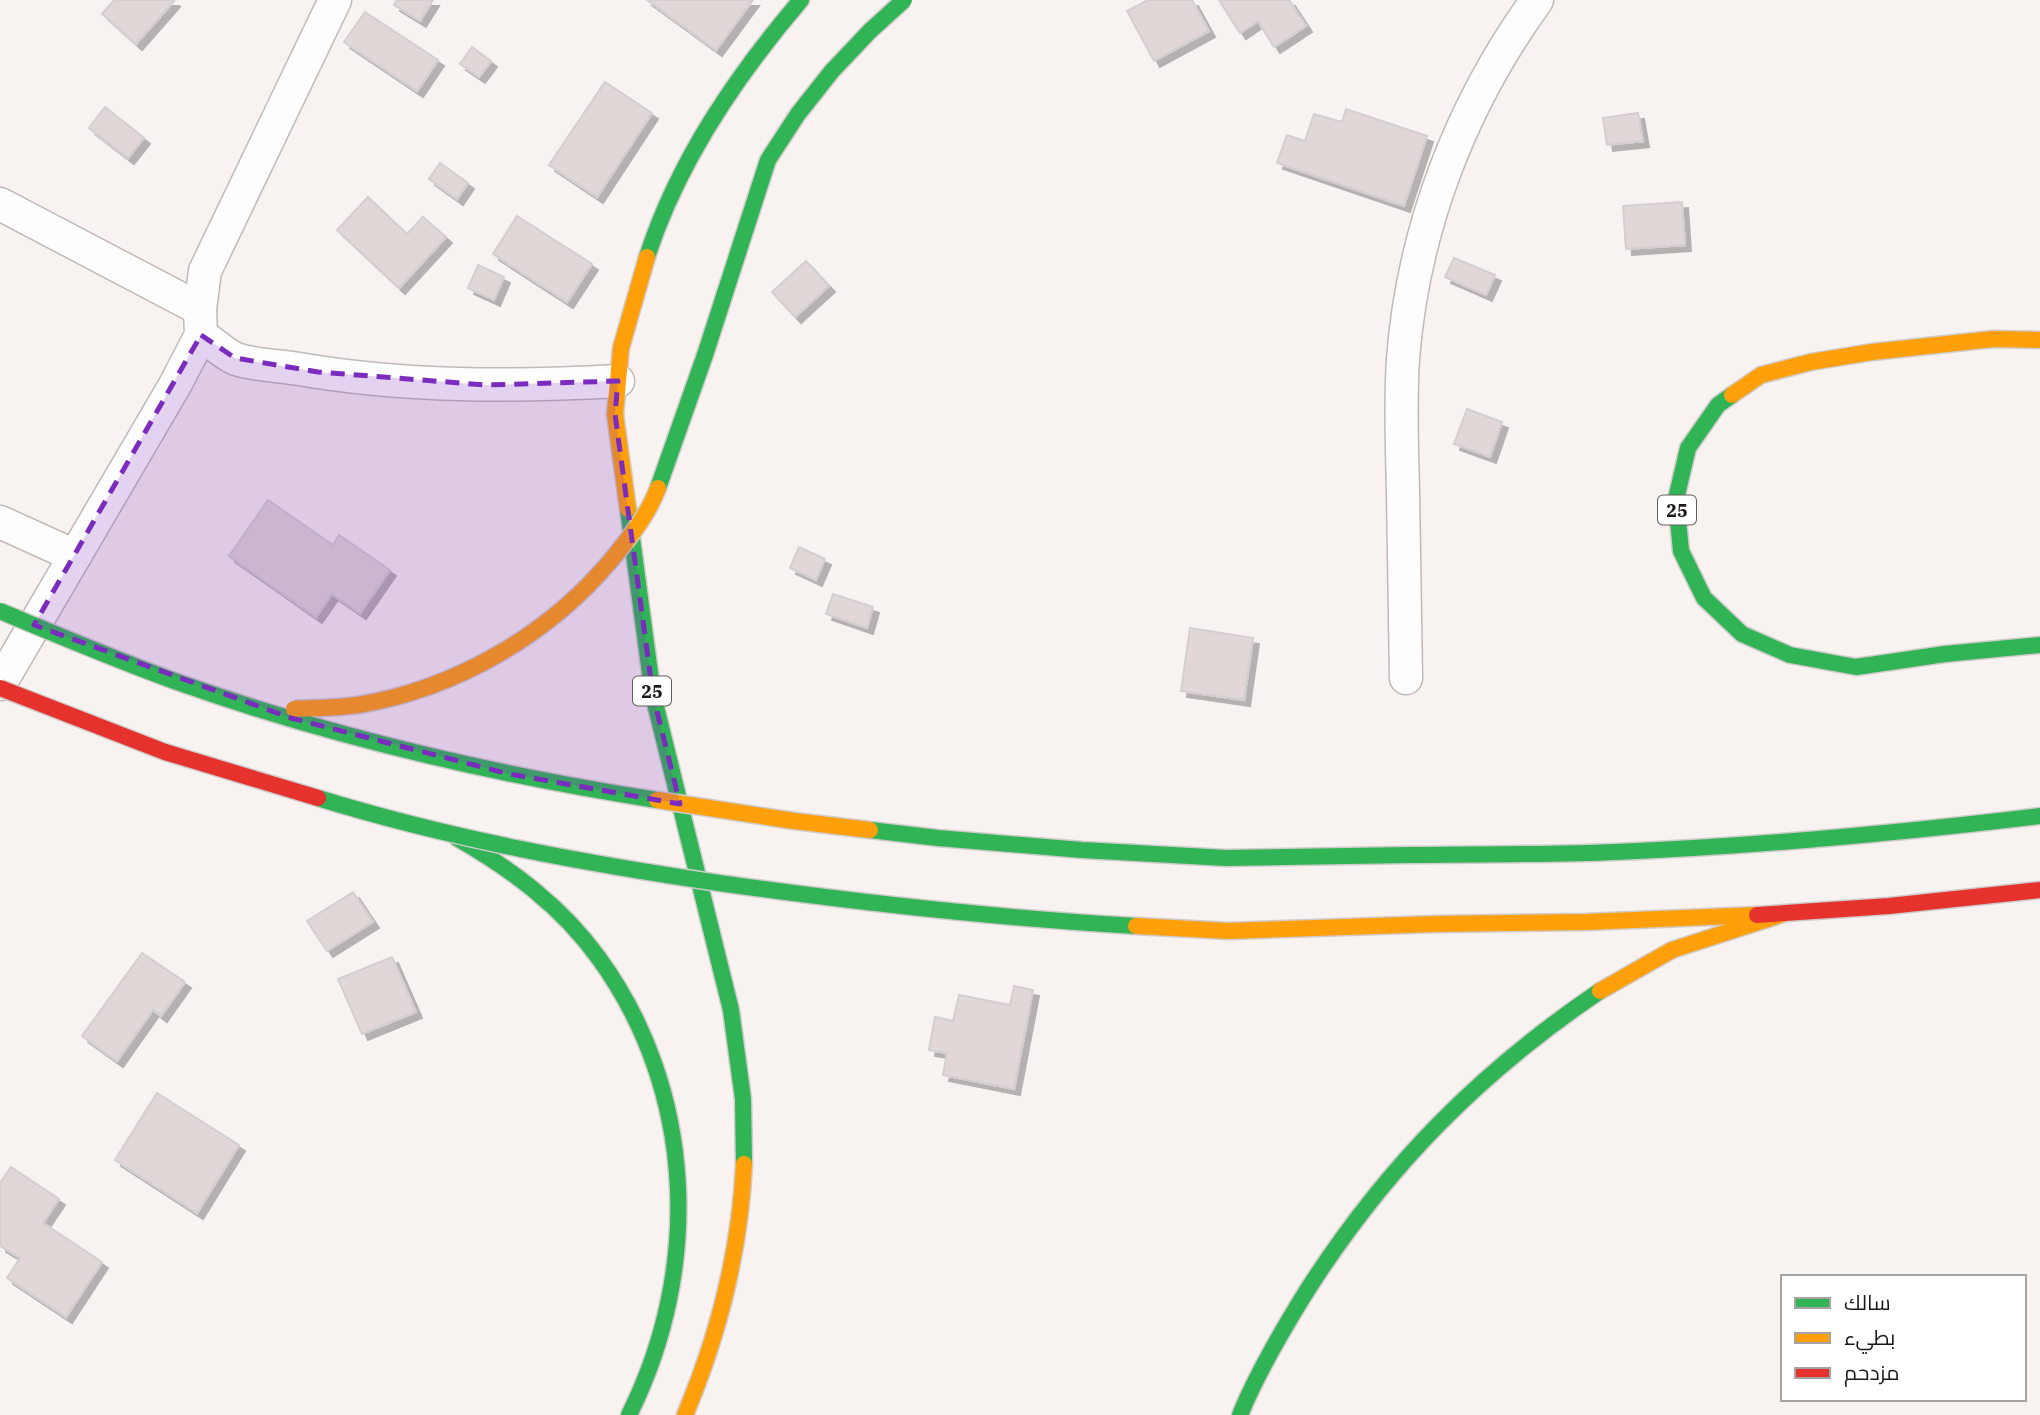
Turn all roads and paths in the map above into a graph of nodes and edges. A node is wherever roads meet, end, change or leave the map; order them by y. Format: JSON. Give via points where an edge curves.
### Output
{"nodes":[{"id":1,"x":335,"y":0,"type":"edge"},
{"id":2,"x":801,"y":0,"type":"edge"},
{"id":3,"x":904,"y":0,"type":"edge"},
{"id":4,"x":1537,"y":0,"type":"edge"},
{"id":5,"x":0,"y":204,"type":"edge"},
{"id":6,"x":201,"y":322,"type":"junction"},
{"id":7,"x":2040,"y":340,"type":"edge"},
{"id":8,"x":618,"y":381,"type":"junction"},
{"id":9,"x":0,"y":522,"type":"edge"},
{"id":10,"x":75,"y":556,"type":"junction"},
{"id":11,"x":0,"y":611,"type":"edge"},
{"id":12,"x":2040,"y":645,"type":"edge"},
{"id":13,"x":1406,"y":678,"type":"dead end"},
{"id":14,"x":0,"y":686,"type":"edge"},
{"id":15,"x":262,"y":709,"type":"junction"},
{"id":16,"x":2040,"y":817,"type":"edge"},
{"id":17,"x":449,"y":834,"type":"junction"},
{"id":18,"x":2040,"y":890,"type":"edge"},
{"id":19,"x":1783,"y":914,"type":"junction"},
{"id":20,"x":629,"y":1415,"type":"edge"},
{"id":21,"x":685,"y":1415,"type":"edge"},
{"id":22,"x":1240,"y":1415,"type":"edge"}],
"edges":[{"from":1,"to":6,"type":"street","via":[[205,271]]},
{"from":2,"to":8,"type":"main road","number":"25","via":[[728,94],[674,191],[635,295]]},
{"from":3,"to":15,"type":"main road","bridge":true,"via":[[832,71],[768,160],[652,503],[599,575],[532,633],[449,679],[357,705]]},
{"from":4,"to":13,"type":"street","via":[[1505,47],[1454,145],[1420,250],[1410,304],[1401,414]]},
{"from":5,"to":6,"type":"street"},
{"from":6,"to":8,"type":"street","via":[[235,358],[318,372],[486,385]]},
{"from":6,"to":10,"type":"street","via":[[175,385]]},
{"from":7,"to":12,"type":"main road","number":"25","via":[[1993,339],[1872,352],[1761,375],[1718,405],[1688,448],[1676,499],[1681,551],[1704,598],[1742,634],[1790,656],[1856,667]]},
{"from":8,"to":21,"type":"main road","number":"25","via":[[615,414],[653,695],[731,1010],[744,1111],[741,1212],[734,1262],[709,1356]]},
{"from":9,"to":10,"type":"street"},
{"from":10,"to":14,"type":"street"},
{"from":11,"to":15,"type":"main road","bridge":true,"via":[[161,675]]},
{"from":14,"to":17,"type":"main road","bridge":true,"via":[[164,752]]},
{"from":15,"to":16,"type":"main road","bridge":true,"via":[[399,748],[580,788],[794,821],[1082,850],[1226,858],[1552,854],[1838,839]]},
{"from":17,"to":19,"type":"main road","bridge":true,"via":[[645,872],[790,893],[1083,923],[1229,931]]},
{"from":17,"to":20,"type":"main road","bridge":true,"via":[[524,880],[587,942],[635,1016],[667,1099],[679,1187],[674,1281],[649,1371]]},
{"from":18,"to":19,"type":"main road"},
{"from":19,"to":22,"type":"main road","via":[[1670,951],[1616,981],[1516,1052],[1470,1093],[1426,1136],[1347,1230],[1275,1344]]}]}
